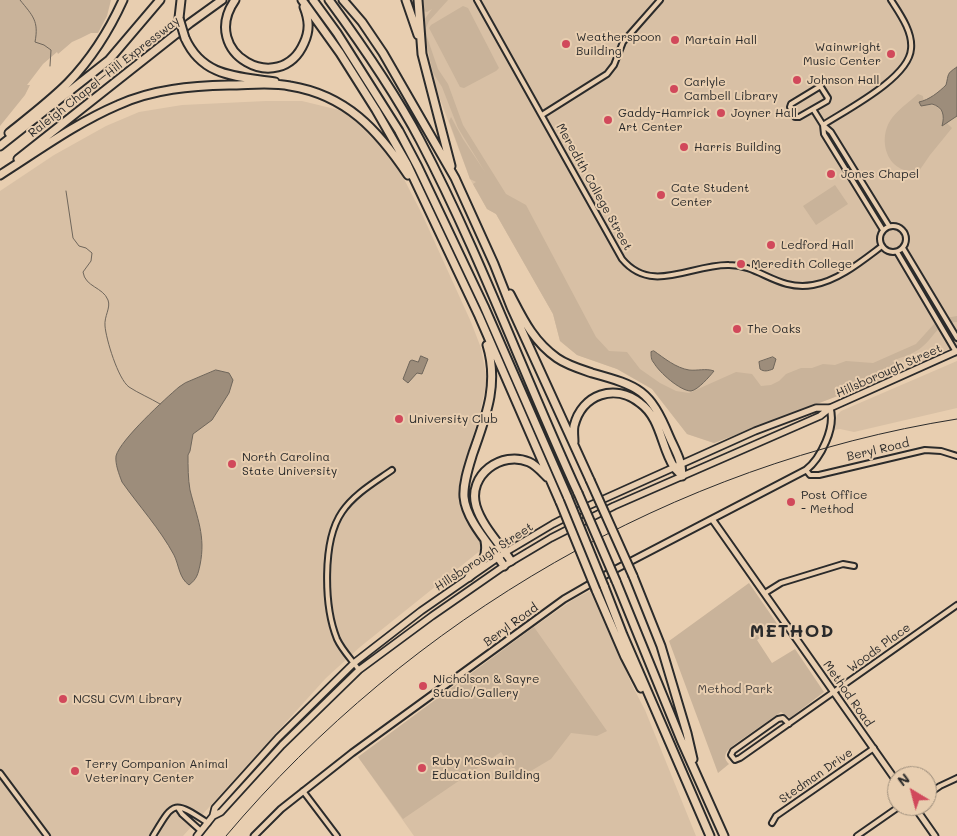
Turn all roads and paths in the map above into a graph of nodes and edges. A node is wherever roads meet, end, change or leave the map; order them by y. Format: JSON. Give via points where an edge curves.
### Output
{"nodes":[{"id":1,"x":122,"y":0,"type":"edge"},
{"id":2,"x":160,"y":0,"type":"edge"},
{"id":3,"x":180,"y":0,"type":"edge"},
{"id":4,"x":214,"y":0,"type":"edge"},
{"id":5,"x":222,"y":0,"type":"edge"},
{"id":6,"x":236,"y":0,"type":"edge"},
{"id":7,"x":301,"y":0,"type":"edge"},
{"id":8,"x":313,"y":0,"type":"edge"},
{"id":9,"x":329,"y":0,"type":"edge"},
{"id":10,"x":343,"y":0,"type":"edge"},
{"id":11,"x":406,"y":0,"type":"edge"},
{"id":12,"x":418,"y":0,"type":"edge"},
{"id":13,"x":477,"y":0,"type":"edge"},
{"id":14,"x":660,"y":0,"type":"edge"},
{"id":15,"x":891,"y":0,"type":"edge"},
{"id":16,"x":420,"y":42,"type":"junction"},
{"id":17,"x":125,"y":75,"type":"junction"},
{"id":18,"x":290,"y":86,"type":"junction"},
{"id":19,"x":813,"y":109,"type":"junction"},
{"id":20,"x":542,"y":115,"type":"junction"},
{"id":21,"x":823,"y":125,"type":"junction"},
{"id":22,"x":0,"y":141,"type":"edge"},
{"id":23,"x":0,"y":146,"type":"edge"},
{"id":24,"x":0,"y":174,"type":"edge"},
{"id":25,"x":455,"y":178,"type":"junction"},
{"id":26,"x":868,"y":191,"type":"junction"},
{"id":27,"x":419,"y":192,"type":"junction"},
{"id":28,"x":861,"y":195,"type":"junction"},
{"id":29,"x":889,"y":226,"type":"junction"},
{"id":30,"x":884,"y":230,"type":"junction"},
{"id":31,"x":882,"y":246,"type":"junction"},
{"id":32,"x":903,"y":248,"type":"junction"},
{"id":33,"x":897,"y":252,"type":"junction"},
{"id":34,"x":494,"y":264,"type":"junction"},
{"id":35,"x":913,"y":265,"type":"junction"},
{"id":36,"x":907,"y":269,"type":"junction"},
{"id":37,"x":479,"y":316,"type":"junction"},
{"id":38,"x":957,"y":338,"type":"edge"},
{"id":39,"x":957,"y":352,"type":"edge"},
{"id":40,"x":830,"y":408,"type":"junction"},
{"id":41,"x":574,"y":445,"type":"junction"},
{"id":42,"x":957,"y":456,"type":"edge"},
{"id":43,"x":682,"y":464,"type":"junction"},
{"id":44,"x":674,"y":468,"type":"junction"},
{"id":45,"x":392,"y":470,"type":"dead end"},
{"id":46,"x":806,"y":470,"type":"junction"},
{"id":47,"x":682,"y":476,"type":"junction"},
{"id":48,"x":552,"y":483,"type":"junction"},
{"id":49,"x":712,"y":520,"type":"junction"},
{"id":50,"x":485,"y":541,"type":"junction"},
{"id":51,"x":506,"y":552,"type":"junction"},
{"id":52,"x":498,"y":557,"type":"junction"},
{"id":53,"x":512,"y":561,"type":"junction"},
{"id":54,"x":504,"y":566,"type":"junction"},
{"id":55,"x":854,"y":566,"type":"dead end"},
{"id":56,"x":470,"y":576,"type":"junction"},
{"id":57,"x":765,"y":593,"type":"junction"},
{"id":58,"x":957,"y":605,"type":"edge"},
{"id":59,"x":354,"y":663,"type":"junction"},
{"id":60,"x":359,"y":670,"type":"junction"},
{"id":61,"x":834,"y":692,"type":"junction"},
{"id":62,"x":662,"y":724,"type":"junction"},
{"id":63,"x":788,"y":724,"type":"junction"},
{"id":64,"x":874,"y":748,"type":"junction"},
{"id":65,"x":887,"y":767,"type":"edge"},
{"id":66,"x":0,"y":773,"type":"edge"},
{"id":67,"x":696,"y":774,"type":"junction"},
{"id":68,"x":957,"y":778,"type":"edge"},
{"id":69,"x":937,"y":788,"type":"edge"},
{"id":70,"x":303,"y":791,"type":"junction"},
{"id":71,"x":178,"y":808,"type":"junction"},
{"id":72,"x":887,"y":815,"type":"edge"},
{"id":73,"x":213,"y":816,"type":"junction"},
{"id":74,"x":921,"y":816,"type":"edge"},
{"id":75,"x":208,"y":823,"type":"junction"},
{"id":76,"x":772,"y":823,"type":"dead end"},
{"id":77,"x":199,"y":834,"type":"edge"},
{"id":78,"x":47,"y":836,"type":"edge"},
{"id":79,"x":152,"y":836,"type":"edge"},
{"id":80,"x":254,"y":836,"type":"edge"},
{"id":81,"x":337,"y":836,"type":"edge"},
{"id":82,"x":710,"y":836,"type":"edge"},
{"id":83,"x":724,"y":836,"type":"edge"},
{"id":84,"x":857,"y":836,"type":"edge"},
{"id":85,"x":935,"y":836,"type":"edge"}],
"edges":[{"from":1,"to":22,"type":"highway","via":[[112,24],[83,66]]},
{"from":2,"to":23,"type":"highway","name":"Raleigh Chapel–Hill Expressway","via":[[109,60]]},
{"from":3,"to":18,"type":"highway","bridge":true,"via":[[179,18],[184,38],[202,62],[219,72]]},
{"from":4,"to":17,"type":"highway"},
{"from":5,"to":17,"type":"highway","name":"Raleigh Chapel–Hill Expressway"},
{"from":6,"to":7,"type":"highway","via":[[226,20],[228,42],[235,54],[247,64],[266,68],[285,64],[302,49],[309,23]]},
{"from":7,"to":27,"type":"highway","via":[[372,103]]},
{"from":8,"to":62,"type":"highway","bridge":true,"via":[[399,131],[418,166],[484,306],[568,498]]},
{"from":9,"to":67,"type":"highway","bridge":true,"via":[[367,52],[420,139],[475,254]]},
{"from":10,"to":25,"type":"highway","via":[[383,53]]},
{"from":11,"to":16,"type":"highway"},
{"from":12,"to":16,"type":"highway"},
{"from":13,"to":20,"type":"street","name":"Meredith College Street"},
{"from":14,"to":20,"type":"street","name":"Meredith College Street","via":[[623,42],[607,74]]},
{"from":15,"to":21,"type":"street","via":[[910,40],[911,50],[905,65],[892,80]]},
{"from":16,"to":25,"type":"highway"},
{"from":17,"to":24,"type":"highway","name":"Raleigh Chapel–Hill Expressway"},
{"from":18,"to":24,"type":"highway","via":[[184,87],[132,99],[81,123]]},
{"from":18,"to":27,"type":"highway","via":[[313,91],[343,105],[378,133]]},
{"from":19,"to":19,"type":"street","via":[[828,98],[821,87],[790,104],[795,116],[799,117]]},
{"from":19,"to":21,"type":"street"},
{"from":20,"to":31,"type":"street","name":"Meredith College Street","via":[[622,259],[640,274],[661,277],[715,265],[731,265],[748,268],[784,284],[808,286],[835,277]]},
{"from":21,"to":26,"type":"street","via":[[831,132]]},
{"from":21,"to":28,"type":"street","via":[[824,134]]},
{"from":25,"to":34,"type":"highway"},
{"from":26,"to":28,"type":"street"},
{"from":26,"to":29,"type":"street"},
{"from":27,"to":37,"type":"highway"},
{"from":28,"to":30,"type":"street"},
{"from":29,"to":30,"type":"street"},
{"from":29,"to":32,"type":"street","via":[[898,226],[904,232]]},
{"from":30,"to":31,"type":"street","via":[[880,237]]},
{"from":31,"to":33,"type":"street"},
{"from":32,"to":33,"type":"street"},
{"from":32,"to":35,"type":"street"},
{"from":33,"to":36,"type":"street"},
{"from":34,"to":41,"type":"highway"},
{"from":34,"to":43,"type":"highway","via":[[532,334],[552,354],[566,364],[619,381],[648,397]]},
{"from":35,"to":36,"type":"street"},
{"from":35,"to":38,"type":"street"},
{"from":36,"to":39,"type":"street"},
{"from":37,"to":48,"type":"highway"},
{"from":37,"to":50,"type":"highway","via":[[491,356],[493,389],[468,468],[464,498],[469,514]]},
{"from":39,"to":40,"type":"main road","name":"Hillsborough Street"},
{"from":40,"to":43,"type":"main road","name":"Hillsborough Street","via":[[816,408],[779,421]]},
{"from":40,"to":46,"type":"street","name":"Beryl Road","via":[[825,444]]},
{"from":40,"to":47,"type":"main road","name":"Hillsborough Street","via":[[820,416]]},
{"from":41,"to":44,"type":"highway","via":[[574,426],[582,408],[610,392],[626,394],[650,412]]},
{"from":41,"to":67,"type":"highway","bridge":true,"via":[[661,646]]},
{"from":42,"to":46,"type":"street","name":"Beryl Road","via":[[925,450],[819,475],[810,475]]},
{"from":43,"to":44,"type":"main road","name":"Hillsborough Street"},
{"from":43,"to":47,"type":"highway"},
{"from":44,"to":47,"type":"highway"},
{"from":44,"to":51,"type":"main road","name":"Hillsborough Street","via":[[577,512]]},
{"from":45,"to":59,"type":"street","via":[[350,502],[333,528],[330,543],[329,605],[332,620],[338,640]]},
{"from":46,"to":49,"type":"street","name":"Beryl Road"},
{"from":47,"to":53,"type":"main road","name":"Hillsborough Street","via":[[597,514]]},
{"from":48,"to":51,"type":"highway","via":[[530,462],[514,458],[495,463],[480,477],[475,492],[476,505]]},
{"from":48,"to":62,"type":"highway","bridge":true,"via":[[625,656]]},
{"from":49,"to":57,"type":"street","name":"Method Road"},
{"from":49,"to":70,"type":"street","name":"Beryl Road","via":[[565,599],[382,730]]},
{"from":50,"to":52,"type":"highway"},
{"from":50,"to":56,"type":"highway","via":[[487,553]]},
{"from":51,"to":52,"type":"main road","name":"Hillsborough Street"},
{"from":51,"to":53,"type":"highway"},
{"from":52,"to":54,"type":"highway"},
{"from":52,"to":56,"type":"main road","name":"Hillsborough Street"},
{"from":53,"to":54,"type":"main road","name":"Hillsborough Street"},
{"from":54,"to":60,"type":"main road","name":"Hillsborough Street"},
{"from":55,"to":57,"type":"street","via":[[843,564],[781,583]]},
{"from":56,"to":59,"type":"main road","name":"Hillsborough Street"},
{"from":57,"to":61,"type":"street","name":"Method Road"},
{"from":58,"to":61,"type":"street","name":"Woods Place"},
{"from":59,"to":60,"type":"street"},
{"from":59,"to":73,"type":"main road","name":"Hillsborough Street","via":[[278,738],[215,808]]},
{"from":60,"to":73,"type":"main road","name":"Hillsborough Street","via":[[282,745],[221,812]]},
{"from":61,"to":63,"type":"street","name":"Woods Place"},
{"from":61,"to":64,"type":"street","name":"Method Road"},
{"from":62,"to":82,"type":"highway"},
{"from":63,"to":63,"type":"street","name":"Woods Place","via":[[740,758],[732,758],[733,751],[778,718],[783,718]]},
{"from":64,"to":65,"type":"street","name":"Method Road"},
{"from":64,"to":76,"type":"street","name":"Stedman Drive","via":[[776,816]]},
{"from":66,"to":78,"type":"street"},
{"from":67,"to":83,"type":"highway"},
{"from":68,"to":69,"type":"street"},
{"from":70,"to":80,"type":"street","name":"Beryl Road"},
{"from":70,"to":81,"type":"street"},
{"from":71,"to":75,"type":"street","via":[[186,809]]},
{"from":71,"to":77,"type":"street"},
{"from":71,"to":79,"type":"street","via":[[168,810]]},
{"from":72,"to":84,"type":"street"},
{"from":73,"to":75,"type":"main road","name":"Hillsborough Street"},
{"from":74,"to":85,"type":"street"},
{"from":75,"to":77,"type":"main road","name":"Hillsborough Street"}]}
